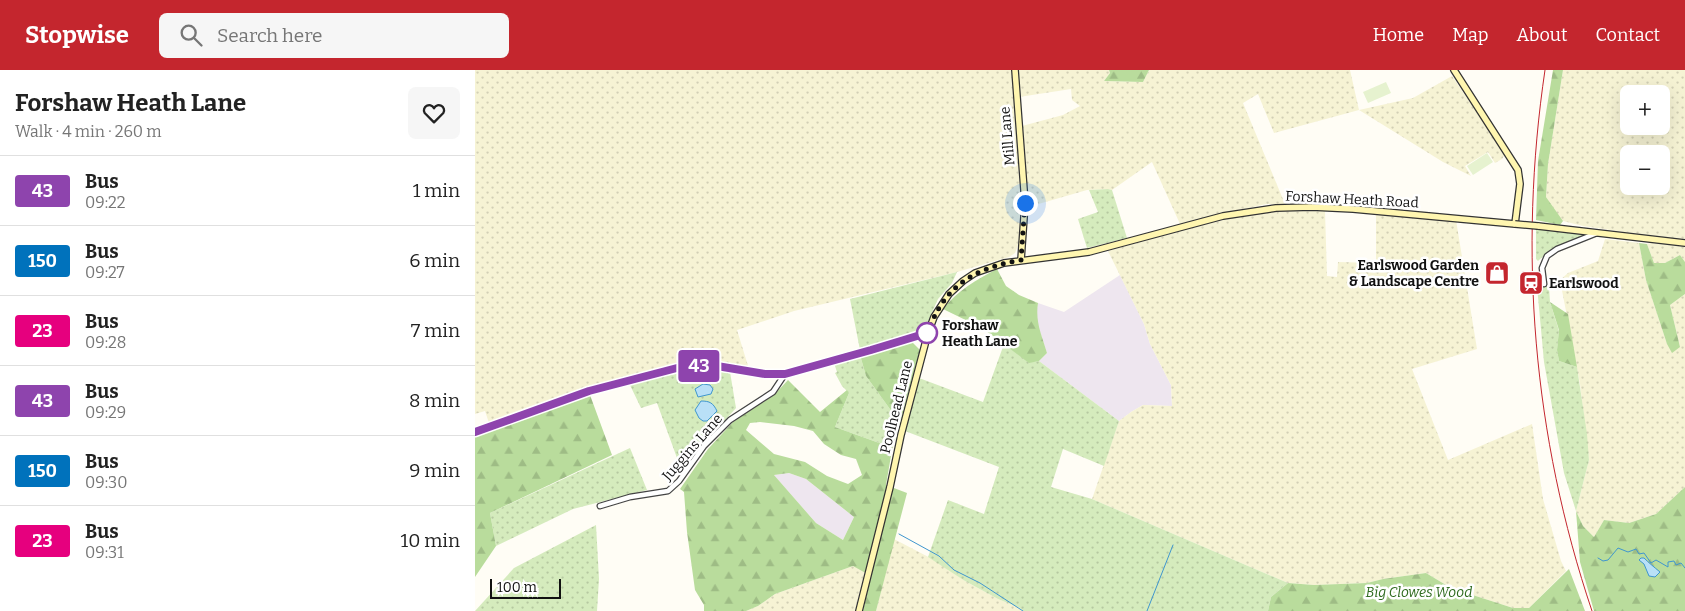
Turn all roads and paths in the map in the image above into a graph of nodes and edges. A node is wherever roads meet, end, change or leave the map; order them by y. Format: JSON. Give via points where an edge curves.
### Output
{"nodes":[{"id":1,"x":1015,"y":70,"type":"edge"},
{"id":2,"x":1454,"y":70,"type":"edge"},
{"id":3,"x":1515,"y":224,"type":"junction"},
{"id":4,"x":1598,"y":233,"type":"junction"},
{"id":5,"x":1685,"y":243,"type":"edge"},
{"id":6,"x":1021,"y":260,"type":"junction"},
{"id":7,"x":1543,"y":284,"type":"dead end"},
{"id":8,"x":927,"y":333,"type":"junction"},
{"id":9,"x":785,"y":374,"type":"junction"},
{"id":10,"x":475,"y":432,"type":"edge"},
{"id":11,"x":600,"y":506,"type":"dead end"},
{"id":12,"x":859,"y":611,"type":"edge"}],
"edges":[{"from":1,"to":6,"type":"street","name":"Mill Lane","via":[[1025,203]]},
{"from":2,"to":3,"type":"street","via":[[1518,170],[1520,184]]},
{"from":3,"to":4,"type":"street","name":"Forshaw Heath Road","bridge":true},
{"from":3,"to":6,"type":"street","name":"Forshaw Heath Road","via":[[1353,209],[1276,208],[1223,216],[1089,252]]},
{"from":4,"to":5,"type":"street","name":"Forshaw Heath Road"},
{"from":4,"to":7,"type":"street","via":[[1547,256],[1542,268]]},
{"from":6,"to":8,"type":"street","name":"Poolhead Lane","via":[[987,268],[963,281],[949,294]]},
{"from":8,"to":9,"type":"street"},
{"from":8,"to":12,"type":"street","name":"Poolhead Lane"},
{"from":9,"to":10,"type":"street","via":[[717,366],[677,368],[589,391]]},
{"from":9,"to":11,"type":"street","name":"Juggins Lane","via":[[773,392],[730,420],[668,491]]}]}
